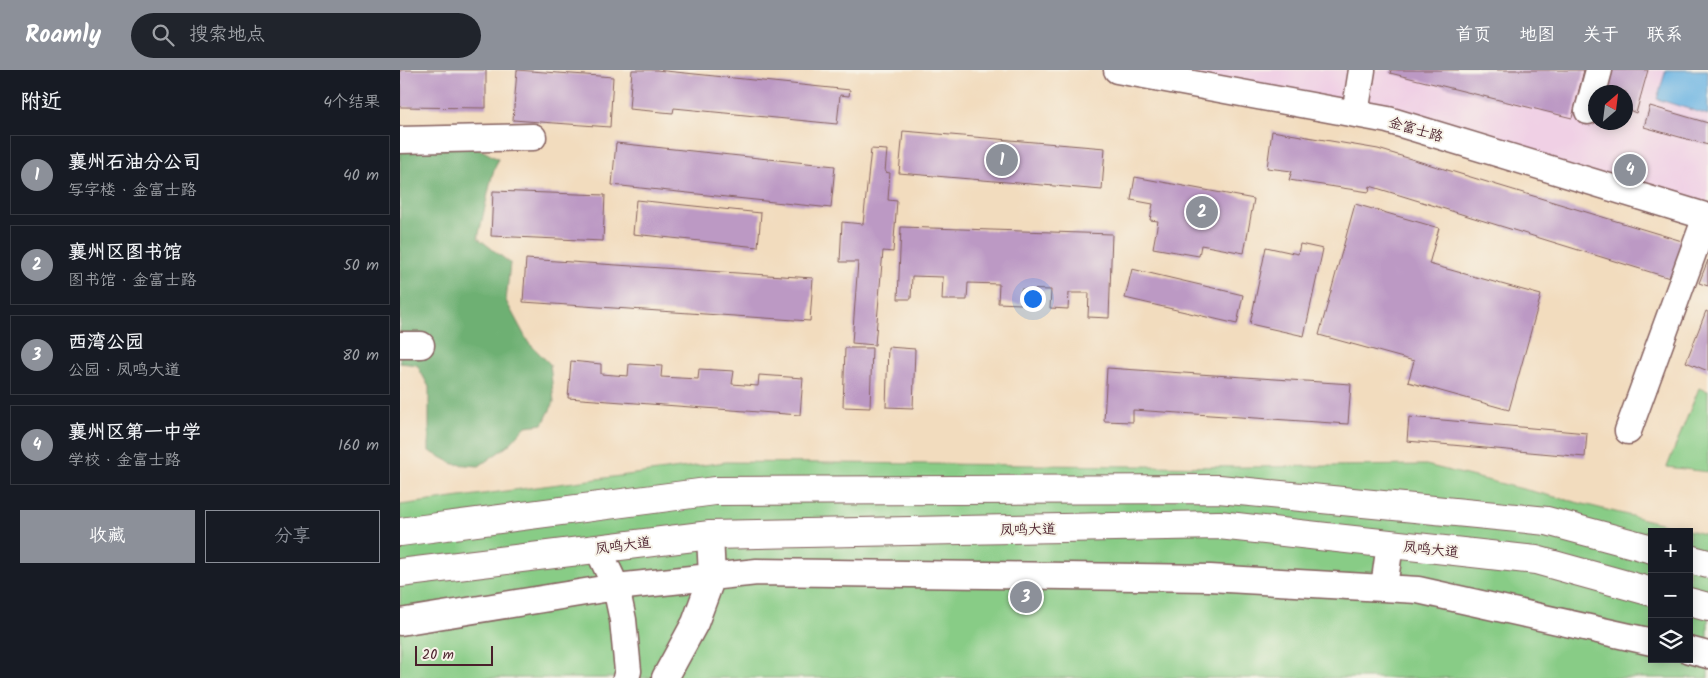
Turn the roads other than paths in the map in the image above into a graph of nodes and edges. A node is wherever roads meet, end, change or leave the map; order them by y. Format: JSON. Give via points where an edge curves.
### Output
{"nodes":[{"id":1,"x":1117,"y":70,"type":"edge"},
{"id":2,"x":1362,"y":70,"type":"edge"},
{"id":3,"x":1599,"y":70,"type":"edge"},
{"id":4,"x":1595,"y":85,"type":"edge"},
{"id":5,"x":1355,"y":114,"type":"junction"},
{"id":6,"x":533,"y":138,"type":"dead end"},
{"id":7,"x":400,"y":140,"type":"edge"},
{"id":8,"x":1707,"y":217,"type":"edge"},
{"id":9,"x":1628,"y":431,"type":"dead end"},
{"id":10,"x":400,"y":532,"type":"edge"},
{"id":11,"x":710,"y":535,"type":"junction"},
{"id":12,"x":1390,"y":544,"type":"junction"},
{"id":13,"x":1648,"y":548,"type":"edge"},
{"id":14,"x":598,"y":549,"type":"junction"},
{"id":15,"x":1693,"y":560,"type":"edge"},
{"id":16,"x":1708,"y":564,"type":"edge"},
{"id":17,"x":400,"y":573,"type":"edge"},
{"id":18,"x":712,"y":577,"type":"junction"},
{"id":19,"x":616,"y":587,"type":"junction"},
{"id":20,"x":1384,"y":588,"type":"junction"},
{"id":21,"x":1648,"y":591,"type":"edge"},
{"id":22,"x":1693,"y":603,"type":"edge"},
{"id":23,"x":1708,"y":607,"type":"edge"},
{"id":24,"x":400,"y":622,"type":"edge"},
{"id":25,"x":1648,"y":641,"type":"edge"},
{"id":26,"x":1693,"y":651,"type":"edge"},
{"id":27,"x":1708,"y":655,"type":"edge"},
{"id":28,"x":626,"y":678,"type":"edge"},
{"id":29,"x":665,"y":678,"type":"edge"}],
"edges":[{"from":1,"to":5,"type":"street","name":"金富士路"},
{"from":2,"to":5,"type":"street"},
{"from":3,"to":4,"type":"street"},
{"from":5,"to":8,"type":"street","name":"金富士路","via":[[1388,120]]},
{"from":6,"to":7,"type":"street"},
{"from":8,"to":9,"type":"street"},
{"from":10,"to":13,"type":"main road","via":[[715,491],[1219,489],[1547,521]]},
{"from":11,"to":12,"type":"main road","name":"凤鸣大道","via":[[1219,525]]},
{"from":11,"to":14,"type":"main road","name":"凤鸣大道"},
{"from":11,"to":18,"type":"street"},
{"from":12,"to":20,"type":"street"},
{"from":12,"to":21,"type":"main road","name":"凤鸣大道","via":[[1536,560]]},
{"from":14,"to":17,"type":"main road","name":"凤鸣大道"},
{"from":14,"to":19,"type":"street"},
{"from":15,"to":16,"type":"main road"},
{"from":18,"to":19,"type":"street"},
{"from":18,"to":20,"type":"street","via":[[757,572],[1210,578]]},
{"from":18,"to":29,"type":"street","via":[[695,624]]},
{"from":19,"to":24,"type":"street"},
{"from":19,"to":28,"type":"street","via":[[624,620]]},
{"from":20,"to":25,"type":"street","via":[[1418,590]]},
{"from":22,"to":23,"type":"main road"},
{"from":26,"to":27,"type":"street"}]}
